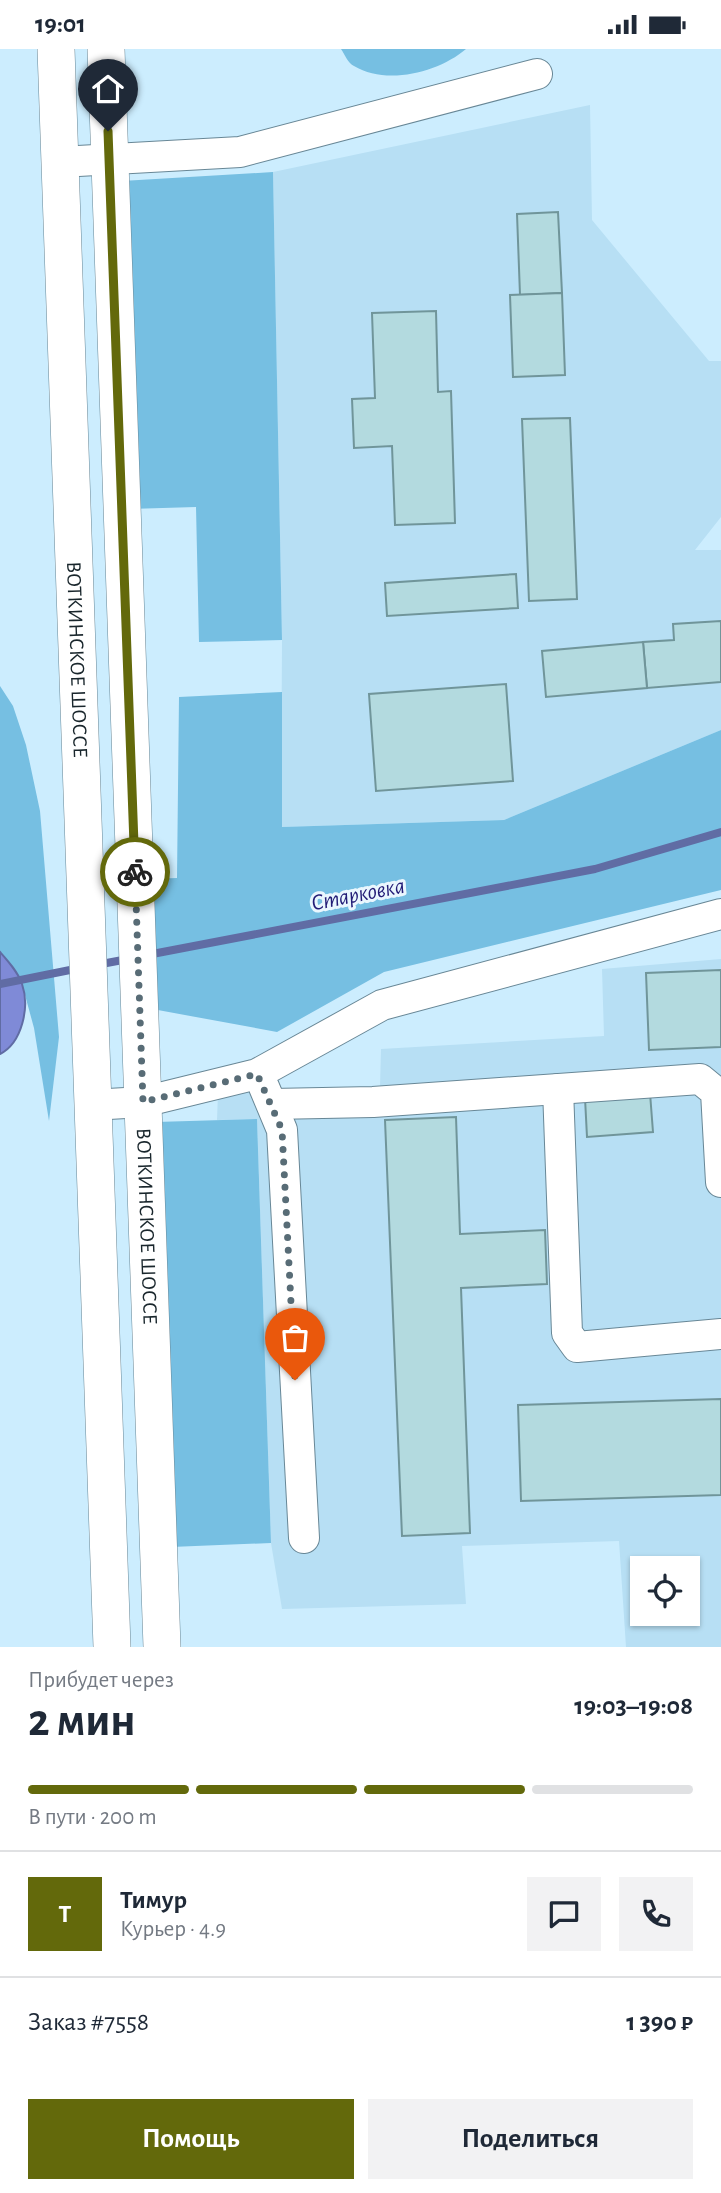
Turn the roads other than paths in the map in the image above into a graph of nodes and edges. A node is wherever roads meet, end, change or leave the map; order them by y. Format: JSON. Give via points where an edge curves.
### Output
{"nodes":[{"id":1,"x":56,"y":49,"type":"edge"},
{"id":2,"x":106,"y":49,"type":"edge"},
{"id":3,"x":537,"y":74,"type":"dead end"},
{"id":4,"x":110,"y":158,"type":"junction"},
{"id":5,"x":60,"y":162,"type":"junction"},
{"id":6,"x":721,"y":915,"type":"edge"},
{"id":7,"x":257,"y":1074,"type":"junction"},
{"id":8,"x":558,"y":1089,"type":"junction"},
{"id":9,"x":143,"y":1102,"type":"junction"},
{"id":10,"x":272,"y":1104,"type":"junction"},
{"id":11,"x":91,"y":1105,"type":"junction"},
{"id":12,"x":721,"y":1182,"type":"edge"},
{"id":13,"x":721,"y":1334,"type":"edge"},
{"id":14,"x":304,"y":1538,"type":"dead end"},
{"id":15,"x":112,"y":1647,"type":"edge"},
{"id":16,"x":162,"y":1647,"type":"edge"}],
"edges":[{"from":1,"to":5,"type":"main road","name":"ВОТКИНСКОЕ ШОССЕ"},
{"from":2,"to":4,"type":"main road","name":"ВОТКИНСКОЕ ШОССЕ"},
{"from":3,"to":4,"type":"lane","via":[[240,152]]},
{"from":4,"to":5,"type":"lane"},
{"from":4,"to":9,"type":"main road","name":"ВОТКИНСКОЕ ШОССЕ"},
{"from":5,"to":11,"type":"main road","name":"ВОТКИНСКОЕ ШОССЕ"},
{"from":6,"to":7,"type":"lane","via":[[382,1005]]},
{"from":7,"to":9,"type":"lane"},
{"from":7,"to":10,"type":"lane"},
{"from":8,"to":10,"type":"lane"},
{"from":8,"to":12,"type":"lane","via":[[700,1079],[716,1092]]},
{"from":8,"to":13,"type":"lane","via":[[567,1333],[577,1347]]},
{"from":9,"to":11,"type":"lane"},
{"from":9,"to":16,"type":"main road","name":"ВОТКИНСКОЕ ШОССЕ"},
{"from":10,"to":14,"type":"lane","via":[[282,1130]]},
{"from":11,"to":15,"type":"main road","name":"ВОТКИНСКОЕ ШОССЕ"}]}
